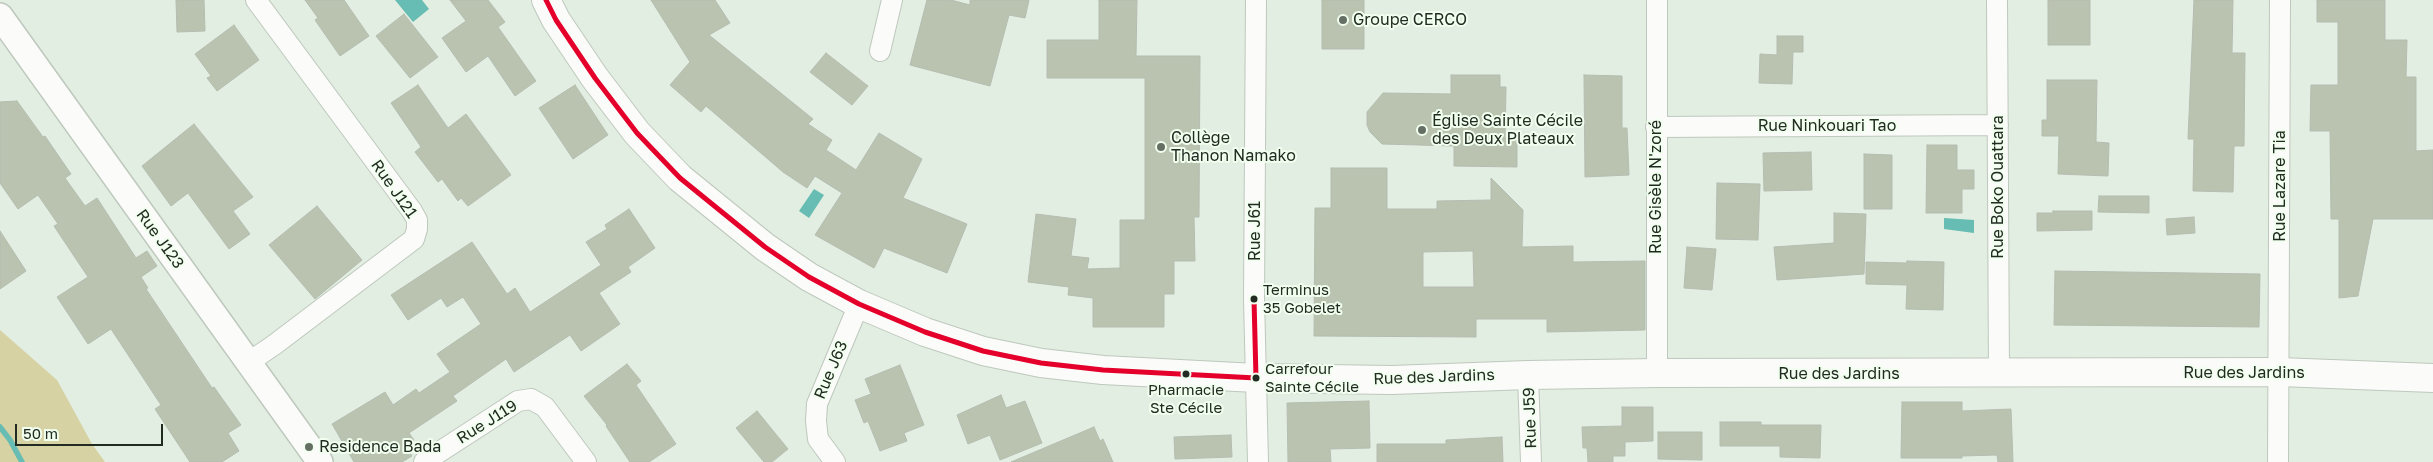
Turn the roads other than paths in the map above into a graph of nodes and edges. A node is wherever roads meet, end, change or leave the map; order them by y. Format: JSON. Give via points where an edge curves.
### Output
{"nodes":[{"id":1,"x":256,"y":0,"type":"edge"},
{"id":2,"x":546,"y":0,"type":"edge"},
{"id":3,"x":892,"y":0,"type":"edge"},
{"id":4,"x":1256,"y":0,"type":"edge"},
{"id":5,"x":1657,"y":0,"type":"edge"},
{"id":6,"x":1997,"y":0,"type":"edge"},
{"id":7,"x":2280,"y":0,"type":"edge"},
{"id":8,"x":0,"y":16,"type":"edge"},
{"id":9,"x":880,"y":51,"type":"dead end"},
{"id":10,"x":1998,"y":125,"type":"junction"},
{"id":11,"x":1656,"y":127,"type":"junction"},
{"id":12,"x":859,"y":304,"type":"junction"},
{"id":13,"x":248,"y":362,"type":"junction"},
{"id":14,"x":2280,"y":372,"type":"junction"},
{"id":15,"x":1656,"y":373,"type":"junction"},
{"id":16,"x":1999,"y":374,"type":"junction"},
{"id":17,"x":1528,"y":375,"type":"junction"},
{"id":18,"x":1256,"y":378,"type":"junction"},
{"id":19,"x":2433,"y":378,"type":"edge"},
{"id":20,"x":320,"y":462,"type":"edge"},
{"id":21,"x":424,"y":462,"type":"edge"},
{"id":22,"x":586,"y":462,"type":"edge"},
{"id":23,"x":836,"y":462,"type":"edge"},
{"id":24,"x":1258,"y":462,"type":"edge"},
{"id":25,"x":1531,"y":462,"type":"edge"},
{"id":26,"x":2278,"y":462,"type":"edge"}],
"edges":[{"from":1,"to":13,"type":"street","name":"Rue J121","via":[[412,211],[417,229],[414,238]]},
{"from":2,"to":12,"type":"main road","name":"Rue des Jardins","via":[[595,78],[637,134],[680,178],[765,247],[809,277]]},
{"from":3,"to":9,"type":"street"},
{"from":4,"to":18,"type":"street","name":"Rue J61"},
{"from":5,"to":11,"type":"street","name":"Rue Gisèle N'zoré"},
{"from":6,"to":10,"type":"street","name":"Rue Boko Ouattara"},
{"from":7,"to":14,"type":"street","name":"Rue Lazare Tia"},
{"from":8,"to":13,"type":"street","name":"Rue J123"},
{"from":10,"to":11,"type":"street","name":"Rue Ninkouari Tao"},
{"from":10,"to":16,"type":"street","name":"Rue Boko Ouattara"},
{"from":11,"to":15,"type":"street","name":"Rue Gisèle N'zoré"},
{"from":12,"to":18,"type":"main road","name":"Rue des Jardins","via":[[933,335],[983,351],[1041,363],[1103,370]]},
{"from":12,"to":23,"type":"street","name":"Rue J63","via":[[816,404],[818,439]]},
{"from":13,"to":20,"type":"street","name":"Rue J123"},
{"from":14,"to":16,"type":"main road","name":"Rue des Jardins"},
{"from":14,"to":19,"type":"main road","name":"Rue des Jardins"},
{"from":14,"to":26,"type":"street","name":"Rue Lazare Tia"},
{"from":15,"to":16,"type":"main road","name":"Rue des Jardins"},
{"from":15,"to":17,"type":"main road","name":"Rue des Jardins"},
{"from":17,"to":18,"type":"main road","name":"Rue des Jardins","via":[[1392,380]]},
{"from":17,"to":25,"type":"street","name":"Rue J59"},
{"from":18,"to":24,"type":"street","name":"Rue J61"},
{"from":21,"to":22,"type":"street","name":"Rue J119","via":[[518,401],[531,399],[546,407]]}]}
